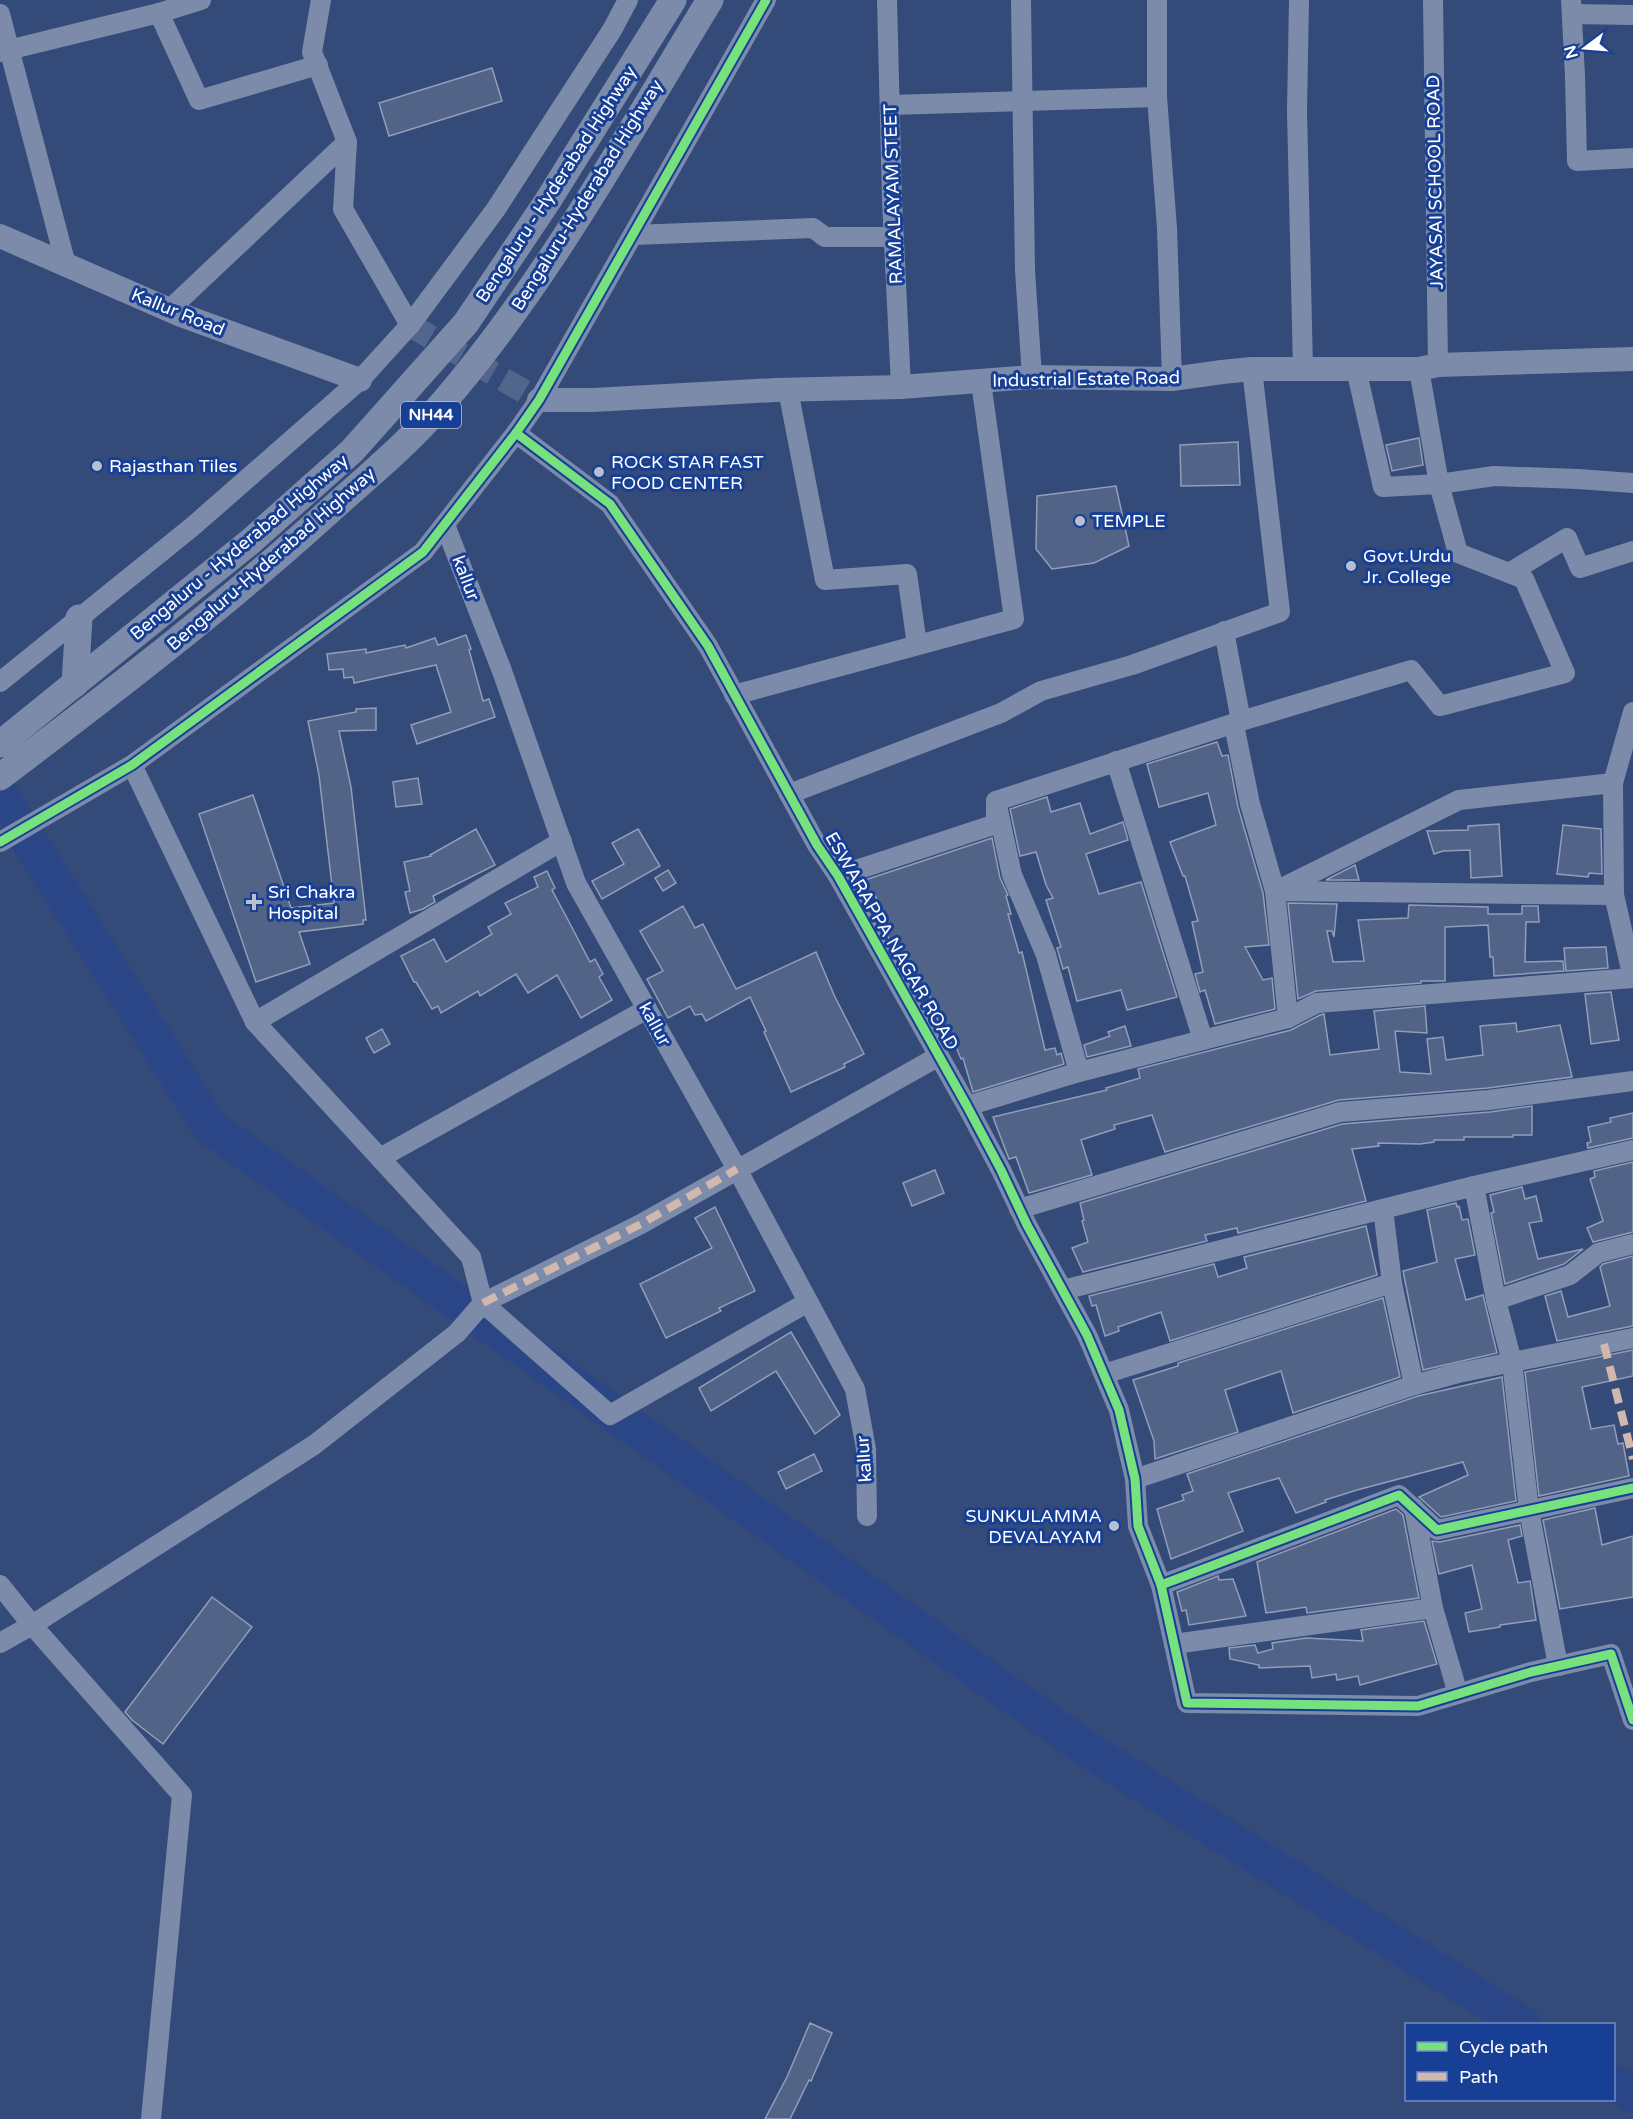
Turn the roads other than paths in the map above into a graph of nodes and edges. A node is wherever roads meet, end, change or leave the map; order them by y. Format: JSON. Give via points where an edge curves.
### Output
{"nodes":[{"id":1,"x":201,"y":0,"type":"edge"},
{"id":2,"x":321,"y":0,"type":"edge"},
{"id":3,"x":628,"y":0,"type":"edge"},
{"id":4,"x":673,"y":0,"type":"edge"},
{"id":5,"x":710,"y":0,"type":"edge"},
{"id":6,"x":766,"y":0,"type":"edge"},
{"id":7,"x":887,"y":0,"type":"edge"},
{"id":8,"x":1021,"y":0,"type":"edge"},
{"id":9,"x":1157,"y":0,"type":"edge"},
{"id":10,"x":1299,"y":0,"type":"edge"},
{"id":11,"x":1433,"y":0,"type":"edge"},
{"id":12,"x":1571,"y":7,"type":"edge"},
{"id":13,"x":159,"y":13,"type":"junction"},
{"id":14,"x":0,"y":14,"type":"edge"},
{"id":15,"x":1633,"y":15,"type":"edge"},
{"id":16,"x":4,"y":51,"type":"edge"},
{"id":17,"x":318,"y":65,"type":"junction"},
{"id":18,"x":1158,"y":97,"type":"junction"},
{"id":19,"x":1022,"y":101,"type":"junction"},
{"id":20,"x":890,"y":105,"type":"junction"},
{"id":21,"x":347,"y":142,"type":"junction"},
{"id":22,"x":1633,"y":158,"type":"edge"},
{"id":23,"x":633,"y":235,"type":"junction"},
{"id":24,"x":0,"y":236,"type":"edge"},
{"id":25,"x":894,"y":237,"type":"junction"},
{"id":26,"x":66,"y":265,"type":"junction"},
{"id":27,"x":169,"y":310,"type":"junction"},
{"id":28,"x":410,"y":325,"type":"junction"},
{"id":29,"x":1633,"y":359,"type":"edge"},
{"id":30,"x":1429,"y":367,"type":"junction"},
{"id":31,"x":1303,"y":368,"type":"junction"},
{"id":32,"x":1252,"y":369,"type":"junction"},
{"id":33,"x":1356,"y":369,"type":"junction"},
{"id":34,"x":1032,"y":377,"type":"junction"},
{"id":35,"x":360,"y":380,"type":"junction"},
{"id":36,"x":1172,"y":380,"type":"junction"},
{"id":37,"x":981,"y":382,"type":"junction"},
{"id":38,"x":901,"y":387,"type":"junction"},
{"id":39,"x":789,"y":390,"type":"junction"},
{"id":40,"x":539,"y":400,"type":"junction"},
{"id":41,"x":516,"y":433,"type":"junction"},
{"id":42,"x":1633,"y":483,"type":"edge"},
{"id":43,"x":1439,"y":484,"type":"junction"},
{"id":44,"x":445,"y":525,"type":"junction"},
{"id":45,"x":1633,"y":551,"type":"edge"},
{"id":46,"x":1509,"y":573,"type":"junction"},
{"id":47,"x":79,"y":618,"type":"junction"},
{"id":48,"x":1224,"y":632,"type":"junction"},
{"id":49,"x":917,"y":645,"type":"junction"},
{"id":50,"x":0,"y":682,"type":"edge"},
{"id":51,"x":75,"y":684,"type":"junction"},
{"id":52,"x":734,"y":695,"type":"junction"},
{"id":53,"x":1633,"y":712,"type":"edge"},
{"id":54,"x":1238,"y":723,"type":"junction"},
{"id":55,"x":0,"y":744,"type":"edge"},
{"id":56,"x":1116,"y":761,"type":"junction"},
{"id":57,"x":132,"y":765,"type":"junction"},
{"id":58,"x":0,"y":777,"type":"edge"},
{"id":59,"x":1613,"y":783,"type":"junction"},
{"id":60,"x":789,"y":794,"type":"junction"},
{"id":61,"x":996,"y":801,"type":"junction"},
{"id":62,"x":562,"y":841,"type":"junction"},
{"id":63,"x":0,"y":842,"type":"edge"},
{"id":64,"x":838,"y":876,"type":"junction"},
{"id":65,"x":1275,"y":891,"type":"junction"},
{"id":66,"x":1614,"y":895,"type":"junction"},
{"id":67,"x":1633,"y":978,"type":"edge"},
{"id":68,"x":647,"y":1010,"type":"junction"},
{"id":69,"x":1288,"y":1018,"type":"junction"},
{"id":70,"x":255,"y":1022,"type":"junction"},
{"id":71,"x":1203,"y":1040,"type":"junction"},
{"id":72,"x":939,"y":1056,"type":"junction"},
{"id":73,"x":1078,"y":1071,"type":"junction"},
{"id":74,"x":1633,"y":1081,"type":"edge"},
{"id":75,"x":967,"y":1106,"type":"junction"},
{"id":76,"x":1633,"y":1150,"type":"edge"},
{"id":77,"x":380,"y":1158,"type":"junction"},
{"id":78,"x":736,"y":1169,"type":"junction"},
{"id":79,"x":1474,"y":1186,"type":"junction"},
{"id":80,"x":1019,"y":1209,"type":"junction"},
{"id":81,"x":1383,"y":1209,"type":"junction"},
{"id":82,"x":1633,"y":1244,"type":"edge"},
{"id":83,"x":1392,"y":1283,"type":"junction"},
{"id":84,"x":1063,"y":1290,"type":"junction"},
{"id":85,"x":1497,"y":1300,"type":"junction"},
{"id":86,"x":808,"y":1302,"type":"junction"},
{"id":87,"x":483,"y":1303,"type":"junction"},
{"id":88,"x":1633,"y":1338,"type":"edge"},
{"id":89,"x":1512,"y":1362,"type":"junction"},
{"id":90,"x":1104,"y":1374,"type":"junction"},
{"id":91,"x":1414,"y":1385,"type":"junction"},
{"id":92,"x":1135,"y":1479,"type":"junction"},
{"id":93,"x":1633,"y":1488,"type":"edge"},
{"id":94,"x":1414,"y":1508,"type":"junction"},
{"id":95,"x":1529,"y":1510,"type":"junction"},
{"id":96,"x":867,"y":1516,"type":"dead end"},
{"id":97,"x":1161,"y":1584,"type":"junction"},
{"id":98,"x":0,"y":1585,"type":"edge"},
{"id":99,"x":1433,"y":1608,"type":"junction"},
{"id":100,"x":32,"y":1625,"type":"junction"},
{"id":101,"x":0,"y":1643,"type":"edge"},
{"id":102,"x":1174,"y":1644,"type":"junction"},
{"id":103,"x":1558,"y":1666,"type":"junction"},
{"id":104,"x":1458,"y":1694,"type":"junction"},
{"id":105,"x":1629,"y":1696,"type":"edge"},
{"id":106,"x":1633,"y":1720,"type":"edge"},
{"id":107,"x":151,"y":2119,"type":"edge"}],
"edges":[{"from":1,"to":13,"type":"street"},
{"from":2,"to":17,"type":"street","via":[[312,52]]},
{"from":3,"to":28,"type":"street","via":[[496,208]]},
{"from":4,"to":51,"type":"highway","name":"Bengaluru - Hyderabad Highway","number":"NH44","via":[[466,323],[352,451],[251,541]]},
{"from":5,"to":58,"type":"highway","name":"Bengaluru-Hyderabad Highway","number":"NH44","via":[[505,326],[432,414],[266,569]]},
{"from":6,"to":23,"type":"street"},
{"from":7,"to":20,"type":"street","name":"RAMALAYAM STEET"},
{"from":8,"to":19,"type":"street"},
{"from":9,"to":18,"type":"street"},
{"from":10,"to":31,"type":"street","via":[[1297,111]]},
{"from":11,"to":30,"type":"street","name":"JAYASAI SCHOOL ROAD"},
{"from":12,"to":15,"type":"street"},
{"from":12,"to":22,"type":"street","via":[[1577,161]]},
{"from":13,"to":16,"type":"street"},
{"from":13,"to":17,"type":"street","via":[[199,100]]},
{"from":14,"to":16,"type":"street"},
{"from":16,"to":26,"type":"street"},
{"from":17,"to":21,"type":"street"},
{"from":18,"to":19,"type":"street"},
{"from":18,"to":36,"type":"street"},
{"from":19,"to":20,"type":"street"},
{"from":19,"to":34,"type":"street","via":[[1025,270]]},
{"from":20,"to":25,"type":"street","name":"RAMALAYAM STEET"},
{"from":21,"to":27,"type":"street"},
{"from":21,"to":28,"type":"street","via":[[343,209]]},
{"from":23,"to":25,"type":"street","via":[[813,228],[825,237]]},
{"from":23,"to":40,"type":"street"},
{"from":24,"to":26,"type":"main road","name":"Kallur Road"},
{"from":25,"to":38,"type":"street","name":"RAMALAYAM STEET"},
{"from":26,"to":27,"type":"main road","name":"Kallur Road"},
{"from":27,"to":35,"type":"main road","name":"Kallur Road"},
{"from":28,"to":35,"type":"street"},
{"from":29,"to":30,"type":"main road","name":"Industrial Estate Road"},
{"from":30,"to":33,"type":"main road","name":"Industrial Estate Road"},
{"from":30,"to":43,"type":"street","name":"JAYASAI SCHOOL ROAD"},
{"from":31,"to":32,"type":"main road","name":"Industrial Estate Road"},
{"from":31,"to":33,"type":"main road","name":"Industrial Estate Road"},
{"from":32,"to":36,"type":"main road","name":"Industrial Estate Road"},
{"from":32,"to":48,"type":"street","via":[[1280,612]]},
{"from":33,"to":43,"type":"street","via":[[1383,487]]},
{"from":34,"to":36,"type":"main road","name":"Industrial Estate Road"},
{"from":34,"to":37,"type":"main road","name":"Industrial Estate Road"},
{"from":35,"to":47,"type":"street","via":[[192,527]]},
{"from":37,"to":38,"type":"main road","name":"Industrial Estate Road"},
{"from":37,"to":49,"type":"street","via":[[1014,619]]},
{"from":38,"to":39,"type":"main road","name":"Industrial Estate Road"},
{"from":39,"to":40,"type":"main road","name":"Industrial Estate Road"},
{"from":39,"to":49,"type":"street","via":[[825,580],[907,574]]},
{"from":40,"to":41,"type":"street"},
{"from":41,"to":44,"type":"street"},
{"from":41,"to":52,"type":"street","name":"ESWARAPPA NAGAR ROAD","via":[[610,504],[708,646]]},
{"from":42,"to":43,"type":"street","via":[[1494,476]]},
{"from":43,"to":46,"type":"street","name":"JAYASAI SCHOOL ROAD","via":[[1458,553]]},
{"from":44,"to":57,"type":"street","via":[[423,552]]},
{"from":44,"to":62,"type":"street","name":"kallur"},
{"from":45,"to":46,"type":"street","via":[[1580,568],[1567,538]]},
{"from":46,"to":54,"type":"street","via":[[1524,579],[1564,673],[1440,706],[1411,670]]},
{"from":47,"to":50,"type":"street"},
{"from":47,"to":51,"type":"highway"},
{"from":48,"to":54,"type":"street"},
{"from":48,"to":60,"type":"street","via":[[1132,665],[1041,691],[1001,713]]},
{"from":49,"to":52,"type":"street"},
{"from":51,"to":55,"type":"highway","name":"Bengaluru - Hyderabad Highway","number":"NH44"},
{"from":52,"to":60,"type":"street","name":"ESWARAPPA NAGAR ROAD"},
{"from":53,"to":59,"type":"street"},
{"from":54,"to":56,"type":"street"},
{"from":54,"to":65,"type":"street","via":[[1250,804]]},
{"from":56,"to":61,"type":"street"},
{"from":56,"to":71,"type":"street"},
{"from":57,"to":63,"type":"street"},
{"from":57,"to":70,"type":"street"},
{"from":59,"to":65,"type":"street","via":[[1459,800]]},
{"from":59,"to":66,"type":"street"},
{"from":60,"to":64,"type":"street","name":"ESWARAPPA NAGAR ROAD"},
{"from":61,"to":64,"type":"street","via":[[996,824]]},
{"from":61,"to":73,"type":"street","via":[[1012,875],[1046,955]]},
{"from":62,"to":68,"type":"street","name":"kallur","via":[[576,883]]},
{"from":62,"to":70,"type":"street"},
{"from":64,"to":72,"type":"street","name":"ESWARAPPA NAGAR ROAD"},
{"from":65,"to":66,"type":"street"},
{"from":65,"to":69,"type":"street"},
{"from":66,"to":67,"type":"street"},
{"from":67,"to":69,"type":"street","via":[[1317,1003]]},
{"from":68,"to":77,"type":"street"},
{"from":68,"to":78,"type":"street","name":"kallur"},
{"from":69,"to":71,"type":"street"},
{"from":70,"to":77,"type":"street"},
{"from":71,"to":73,"type":"street"},
{"from":72,"to":75,"type":"street","name":"ESWARAPPA NAGAR ROAD"},
{"from":72,"to":78,"type":"street"},
{"from":73,"to":75,"type":"street"},
{"from":74,"to":80,"type":"street","via":[[1489,1100],[1340,1112]]},
{"from":75,"to":80,"type":"street","name":"ESWARAPPA NAGAR ROAD"},
{"from":76,"to":79,"type":"street"},
{"from":77,"to":87,"type":"street","via":[[471,1257]]},
{"from":78,"to":86,"type":"street","name":"kallur"},
{"from":78,"to":87,"type":"street","via":[[641,1224]]},
{"from":79,"to":81,"type":"street"},
{"from":79,"to":85,"type":"street"},
{"from":80,"to":84,"type":"street","name":"ESWARAPPA NAGAR ROAD"},
{"from":81,"to":83,"type":"street"},
{"from":81,"to":84,"type":"street"},
{"from":82,"to":85,"type":"street","via":[[1598,1253],[1570,1275]]},
{"from":83,"to":90,"type":"street"},
{"from":83,"to":91,"type":"street"},
{"from":84,"to":90,"type":"street","name":"ESWARAPPA NAGAR ROAD"},
{"from":85,"to":89,"type":"street"},
{"from":86,"to":87,"type":"street","via":[[610,1415]]},
{"from":86,"to":96,"type":"street","name":"kallur","via":[[855,1389],[866,1449]]},
{"from":87,"to":100,"type":"street","via":[[457,1334],[314,1445]]},
{"from":88,"to":89,"type":"street"},
{"from":89,"to":91,"type":"street"},
{"from":89,"to":95,"type":"street"},
{"from":90,"to":92,"type":"street","name":"ESWARAPPA NAGAR ROAD","via":[[1119,1410]]},
{"from":91,"to":92,"type":"street"},
{"from":92,"to":97,"type":"street","name":"ESWARAPPA NAGAR ROAD","via":[[1138,1526]]},
{"from":93,"to":95,"type":"street"},
{"from":94,"to":95,"type":"street","via":[[1437,1530]]},
{"from":94,"to":97,"type":"street","via":[[1399,1495]]},
{"from":94,"to":99,"type":"street"},
{"from":95,"to":103,"type":"street"},
{"from":97,"to":102,"type":"street","name":"ESWARAPPA NAGAR ROAD"},
{"from":98,"to":100,"type":"street"},
{"from":99,"to":102,"type":"street"},
{"from":99,"to":104,"type":"street"},
{"from":100,"to":101,"type":"street"},
{"from":100,"to":107,"type":"street","via":[[182,1795]]},
{"from":102,"to":104,"type":"street","name":"ESWARAPPA NAGAR ROAD","via":[[1187,1703],[1418,1706]]},
{"from":103,"to":104,"type":"street"},
{"from":103,"to":105,"type":"street","via":[[1611,1654]]},
{"from":105,"to":106,"type":"street"}]}
